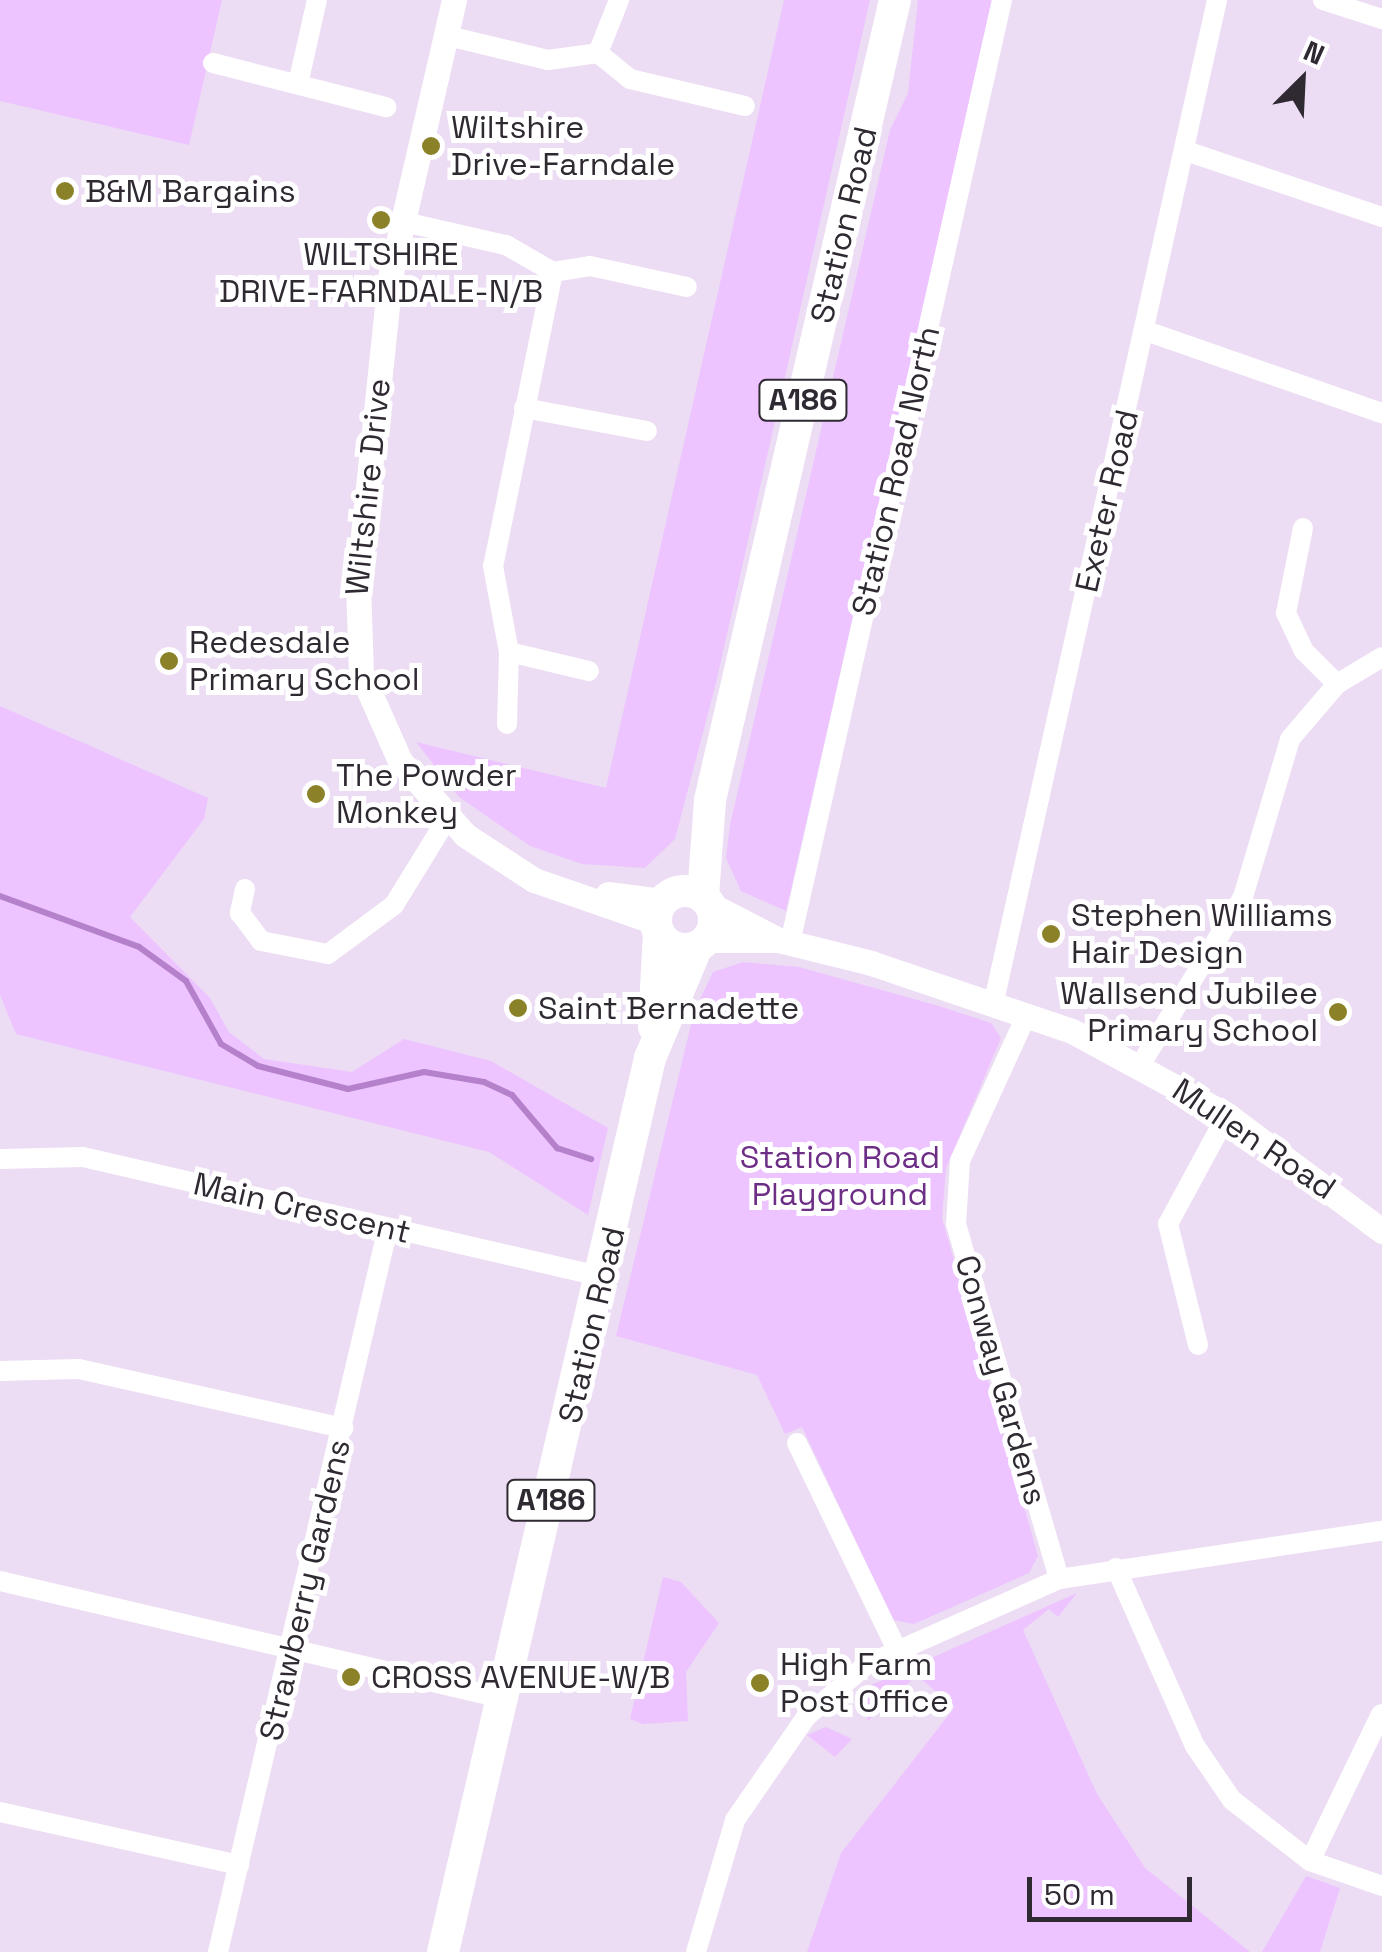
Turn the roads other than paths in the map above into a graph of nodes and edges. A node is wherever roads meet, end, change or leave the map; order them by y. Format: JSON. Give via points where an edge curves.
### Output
{"nodes":[{"id":1,"x":317,"y":0,"type":"edge"},
{"id":2,"x":454,"y":0,"type":"edge"},
{"id":3,"x":619,"y":0,"type":"edge"},
{"id":4,"x":896,"y":0,"type":"edge"},
{"id":5,"x":1002,"y":0,"type":"edge"},
{"id":6,"x":1217,"y":0,"type":"edge"},
{"id":7,"x":1323,"y":0,"type":"edge"},
{"id":8,"x":1382,"y":18,"type":"edge"},
{"id":9,"x":444,"y":35,"type":"junction"},
{"id":10,"x":598,"y":53,"type":"junction"},
{"id":11,"x":213,"y":63,"type":"dead end"},
{"id":12,"x":298,"y":84,"type":"junction"},
{"id":13,"x":386,"y":106,"type":"dead end"},
{"id":14,"x":744,"y":106,"type":"dead end"},
{"id":15,"x":1186,"y":151,"type":"junction"},
{"id":16,"x":1382,"y":217,"type":"edge"},
{"id":17,"x":400,"y":221,"type":"junction"},
{"id":18,"x":553,"y":272,"type":"junction"},
{"id":19,"x":687,"y":287,"type":"dead end"},
{"id":20,"x":1146,"y":331,"type":"junction"},
{"id":21,"x":524,"y":408,"type":"junction"},
{"id":22,"x":1382,"y":413,"type":"edge"},
{"id":23,"x":647,"y":431,"type":"dead end"},
{"id":24,"x":1303,"y":528,"type":"dead end"},
{"id":25,"x":509,"y":652,"type":"junction"},
{"id":26,"x":1382,"y":657,"type":"edge"},
{"id":27,"x":589,"y":671,"type":"dead end"},
{"id":28,"x":1336,"y":684,"type":"junction"},
{"id":29,"x":507,"y":724,"type":"dead end"},
{"id":30,"x":448,"y":819,"type":"junction"},
{"id":31,"x":246,"y":889,"type":"dead end"},
{"id":32,"x":677,"y":908,"type":"junction"},
{"id":33,"x":785,"y":941,"type":"junction"},
{"id":34,"x":702,"y":943,"type":"junction"},
{"id":35,"x":994,"y":1001,"type":"junction"},
{"id":36,"x":1027,"y":1014,"type":"junction"},
{"id":37,"x":654,"y":1047,"type":"junction"},
{"id":38,"x":1140,"y":1064,"type":"junction"},
{"id":39,"x":1227,"y":1115,"type":"junction"},
{"id":40,"x":0,"y":1159,"type":"edge"},
{"id":41,"x":388,"y":1228,"type":"junction"},
{"id":42,"x":1382,"y":1231,"type":"edge"},
{"id":43,"x":602,"y":1277,"type":"junction"},
{"id":44,"x":1198,"y":1345,"type":"dead end"},
{"id":45,"x":0,"y":1371,"type":"edge"},
{"id":46,"x":343,"y":1428,"type":"junction"},
{"id":47,"x":797,"y":1444,"type":"dead end"},
{"id":48,"x":1382,"y":1531,"type":"edge"},
{"id":49,"x":1116,"y":1568,"type":"junction"},
{"id":50,"x":1059,"y":1580,"type":"junction"},
{"id":51,"x":0,"y":1581,"type":"edge"},
{"id":52,"x":291,"y":1649,"type":"junction"},
{"id":53,"x":897,"y":1650,"type":"junction"},
{"id":54,"x":505,"y":1698,"type":"junction"},
{"id":55,"x":1381,"y":1714,"type":"edge"},
{"id":56,"x":0,"y":1812,"type":"edge"},
{"id":57,"x":1310,"y":1861,"type":"junction"},
{"id":58,"x":239,"y":1865,"type":"junction"},
{"id":59,"x":1382,"y":1886,"type":"edge"},
{"id":60,"x":218,"y":1952,"type":"edge"},
{"id":61,"x":444,"y":1952,"type":"edge"},
{"id":62,"x":696,"y":1952,"type":"edge"}],
"edges":[{"from":1,"to":12,"type":"street"},
{"from":2,"to":9,"type":"street","name":"Wiltshire Drive"},
{"from":3,"to":10,"type":"street"},
{"from":4,"to":32,"type":"main road","name":"Station Road","number":"A186","via":[[710,800]]},
{"from":5,"to":33,"type":"street","name":"Station Road North"},
{"from":6,"to":15,"type":"street","name":"Exeter Road"},
{"from":7,"to":8,"type":"street"},
{"from":9,"to":10,"type":"street","via":[[548,60]]},
{"from":9,"to":17,"type":"street","name":"Wiltshire Drive"},
{"from":10,"to":14,"type":"street","via":[[630,79]]},
{"from":11,"to":12,"type":"street"},
{"from":12,"to":13,"type":"street"},
{"from":15,"to":16,"type":"street"},
{"from":15,"to":20,"type":"street","name":"Exeter Road"},
{"from":17,"to":18,"type":"street","via":[[506,245]]},
{"from":17,"to":30,"type":"street","name":"Wiltshire Drive","via":[[357,646],[388,740]]},
{"from":18,"to":19,"type":"street","via":[[590,266]]},
{"from":18,"to":21,"type":"street"},
{"from":20,"to":22,"type":"street"},
{"from":20,"to":35,"type":"street","name":"Exeter Road"},
{"from":21,"to":23,"type":"street"},
{"from":21,"to":25,"type":"street","via":[[492,555]]},
{"from":24,"to":28,"type":"street","via":[[1286,613],[1304,651]]},
{"from":25,"to":27,"type":"street"},
{"from":25,"to":29,"type":"street"},
{"from":26,"to":28,"type":"street"},
{"from":28,"to":38,"type":"street","via":[[1290,739],[1243,896]]},
{"from":30,"to":31,"type":"street","via":[[385,916],[328,954],[260,941],[240,913]]},
{"from":30,"to":32,"type":"street","name":"Wiltshire Drive","via":[[508,866],[564,888]]},
{"from":32,"to":33,"type":"street","name":"Mullen Road"},
{"from":32,"to":34,"type":"main road","name":"Station Road"},
{"from":32,"to":34,"type":"main road","via":[[675,948]]},
{"from":32,"to":37,"type":"main road","name":"Station Road","number":"A186"},
{"from":33,"to":34,"type":"street","name":"Mullen Road"},
{"from":33,"to":35,"type":"street","name":"Mullen Road"},
{"from":34,"to":37,"type":"main road","name":"Station Road","number":"A186"},
{"from":35,"to":36,"type":"street","name":"Mullen Road"},
{"from":36,"to":38,"type":"street","name":"Mullen Road"},
{"from":36,"to":50,"type":"street","name":"Conway Gardens","via":[[960,1162],[956,1224]]},
{"from":37,"to":43,"type":"main road","name":"Station Road","number":"A186"},
{"from":38,"to":39,"type":"street","name":"Mullen Road"},
{"from":39,"to":42,"type":"street","name":"Mullen Road"},
{"from":39,"to":44,"type":"street","via":[[1168,1224]]},
{"from":40,"to":41,"type":"street","name":"Main Crescent","via":[[83,1157]]},
{"from":41,"to":43,"type":"street","name":"Main Crescent"},
{"from":41,"to":46,"type":"street","name":"Strawberry Gardens"},
{"from":43,"to":54,"type":"main road","name":"Station Road","number":"A186"},
{"from":45,"to":46,"type":"street","via":[[79,1369]]},
{"from":46,"to":52,"type":"street","name":"Strawberry Gardens"},
{"from":47,"to":53,"type":"street"},
{"from":48,"to":49,"type":"street"},
{"from":49,"to":50,"type":"street"},
{"from":49,"to":57,"type":"street","via":[[1210,1771],[1249,1819]]},
{"from":50,"to":53,"type":"street"},
{"from":51,"to":52,"type":"street"},
{"from":52,"to":54,"type":"street"},
{"from":52,"to":58,"type":"street","name":"Strawberry Gardens"},
{"from":53,"to":62,"type":"street","via":[[837,1685],[769,1763],[724,1842]]},
{"from":54,"to":61,"type":"main road","name":"Station Road","number":"A186"},
{"from":55,"to":57,"type":"street"},
{"from":56,"to":58,"type":"street"},
{"from":57,"to":59,"type":"street"},
{"from":58,"to":60,"type":"street","name":"Strawberry Gardens"}]}
